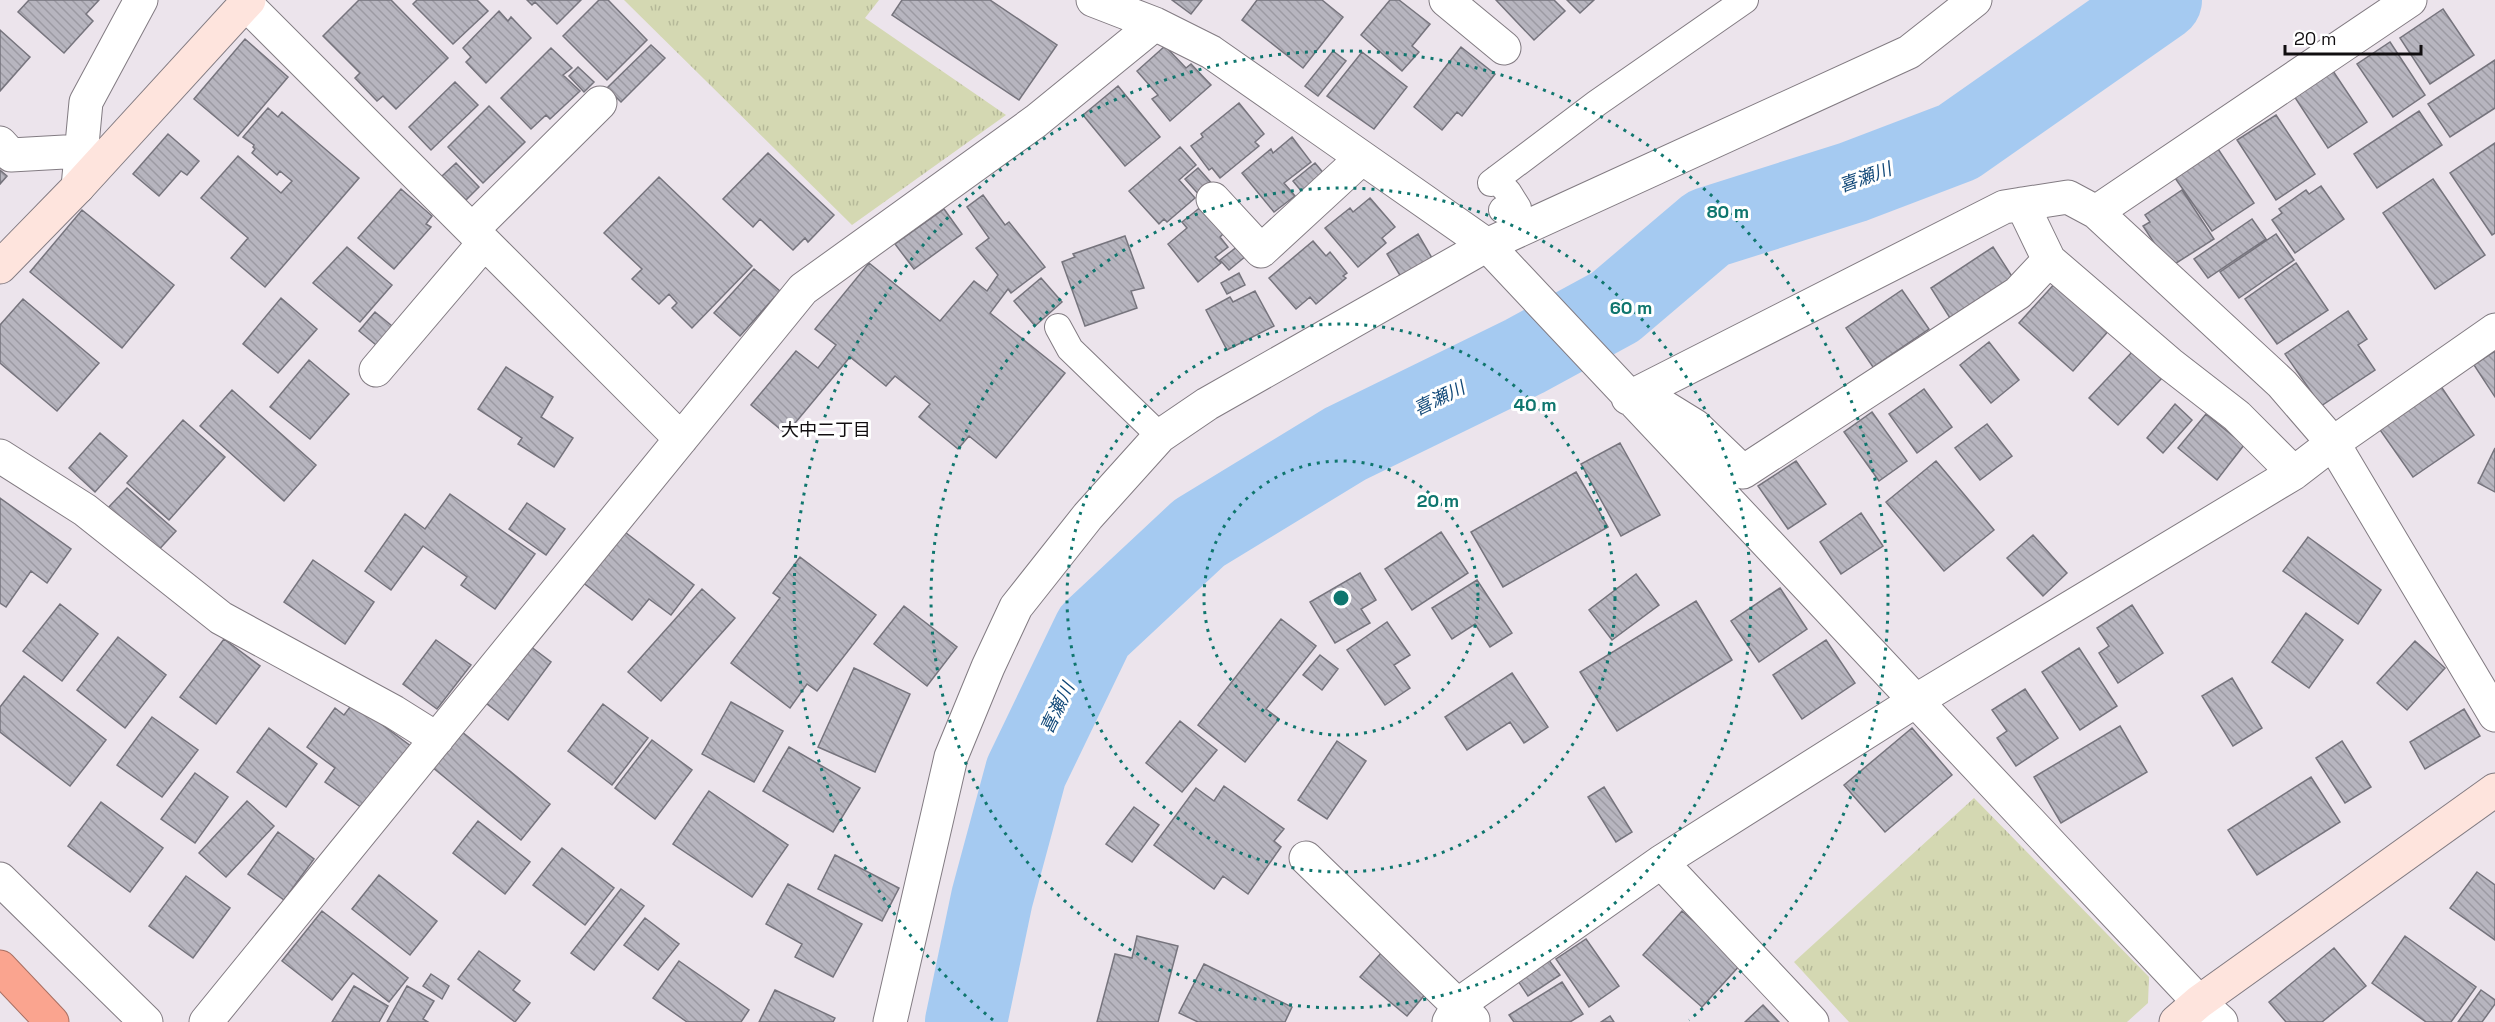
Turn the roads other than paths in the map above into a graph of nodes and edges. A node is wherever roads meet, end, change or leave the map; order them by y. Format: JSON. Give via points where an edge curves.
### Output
{"nodes":[{"id":1,"x":141,"y":0,"type":"edge"},
{"id":2,"x":1093,"y":0,"type":"edge"},
{"id":3,"x":1446,"y":0,"type":"edge"},
{"id":4,"x":1745,"y":0,"type":"edge"},
{"id":5,"x":1975,"y":0,"type":"edge"},
{"id":6,"x":2410,"y":0,"type":"edge"},
{"id":7,"x":247,"y":2,"type":"edge"},
{"id":8,"x":1155,"y":24,"type":"junction"},
{"id":9,"x":1504,"y":48,"type":"dead end"},
{"id":10,"x":600,"y":103,"type":"dead end"},
{"id":11,"x":0,"y":143,"type":"edge"},
{"id":12,"x":82,"y":151,"type":"junction"},
{"id":13,"x":1362,"y":158,"type":"junction"},
{"id":14,"x":78,"y":188,"type":"junction"},
{"id":15,"x":1213,"y":199,"type":"dead end"},
{"id":16,"x":2022,"y":204,"type":"junction"},
{"id":17,"x":1497,"y":209,"type":"junction"},
{"id":18,"x":2096,"y":212,"type":"junction"},
{"id":19,"x":478,"y":236,"type":"junction"},
{"id":20,"x":2049,"y":260,"type":"junction"},
{"id":21,"x":0,"y":267,"type":"edge"},
{"id":22,"x":1058,"y":327,"type":"dead end"},
{"id":23,"x":2495,"y":330,"type":"edge"},
{"id":24,"x":376,"y":370,"type":"dead end"},
{"id":25,"x":1634,"y":395,"type":"junction"},
{"id":26,"x":1160,"y":436,"type":"junction"},
{"id":27,"x":681,"y":439,"type":"junction"},
{"id":28,"x":2333,"y":443,"type":"junction"},
{"id":29,"x":0,"y":456,"type":"edge"},
{"id":30,"x":2294,"y":474,"type":"junction"},
{"id":31,"x":1917,"y":700,"type":"junction"},
{"id":32,"x":2495,"y":715,"type":"edge"},
{"id":33,"x":437,"y":739,"type":"junction"},
{"id":34,"x":2495,"y":790,"type":"edge"},
{"id":35,"x":1306,"y":858,"type":"dead end"},
{"id":36,"x":1661,"y":862,"type":"junction"},
{"id":37,"x":0,"y":879,"type":"edge"},
{"id":38,"x":0,"y":967,"type":"edge"},
{"id":39,"x":2199,"y":1015,"type":"edge"},
{"id":40,"x":1461,"y":1016,"type":"edge"},
{"id":41,"x":219,"y":1018,"type":"edge"},
{"id":42,"x":52,"y":1022,"type":"edge"},
{"id":43,"x":146,"y":1022,"type":"edge"},
{"id":44,"x":890,"y":1022,"type":"edge"},
{"id":45,"x":1812,"y":1022,"type":"edge"}],
"edges":[{"from":1,"to":12,"type":"street","via":[[86,102]]},
{"from":2,"to":8,"type":"street"},
{"from":3,"to":9,"type":"street"},
{"from":4,"to":17,"type":"lane","via":[[1597,103]]},
{"from":5,"to":17,"type":"street","via":[[1909,52]]},
{"from":6,"to":18,"type":"street"},
{"from":7,"to":14,"type":"street"},
{"from":7,"to":19,"type":"street"},
{"from":8,"to":13,"type":"street","via":[[1211,52]]},
{"from":8,"to":27,"type":"street","via":[[1036,121],[803,289]]},
{"from":10,"to":19,"type":"street"},
{"from":11,"to":12,"type":"street","via":[[11,155]]},
{"from":12,"to":14,"type":"street"},
{"from":13,"to":15,"type":"street","via":[[1261,251]]},
{"from":13,"to":17,"type":"street"},
{"from":14,"to":21,"type":"street"},
{"from":16,"to":18,"type":"street","via":[[2068,196]]},
{"from":16,"to":20,"type":"street"},
{"from":16,"to":25,"type":"street","via":[[2004,207]]},
{"from":17,"to":25,"type":"street"},
{"from":17,"to":26,"type":"street"},
{"from":18,"to":28,"type":"street","via":[[2283,384]]},
{"from":19,"to":24,"type":"street"},
{"from":19,"to":27,"type":"street"},
{"from":20,"to":25,"type":"street","via":[[2018,293],[1743,472],[1695,426]]},
{"from":20,"to":30,"type":"street","via":[[2237,416]]},
{"from":22,"to":26,"type":"lane","via":[[1070,349]]},
{"from":23,"to":28,"type":"street"},
{"from":25,"to":31,"type":"street"},
{"from":26,"to":44,"type":"street","via":[[1088,516],[1016,607],[988,667],[951,757]]},
{"from":27,"to":33,"type":"street"},
{"from":28,"to":30,"type":"street"},
{"from":28,"to":32,"type":"street"},
{"from":29,"to":33,"type":"street","via":[[85,510],[221,618]]},
{"from":30,"to":31,"type":"street"},
{"from":31,"to":36,"type":"street"},
{"from":31,"to":39,"type":"street"},
{"from":33,"to":41,"type":"street"},
{"from":34,"to":39,"type":"street"},
{"from":35,"to":40,"type":"street"},
{"from":36,"to":40,"type":"street"},
{"from":36,"to":45,"type":"street"},
{"from":37,"to":43,"type":"street"},
{"from":38,"to":42,"type":"highway"}]}
